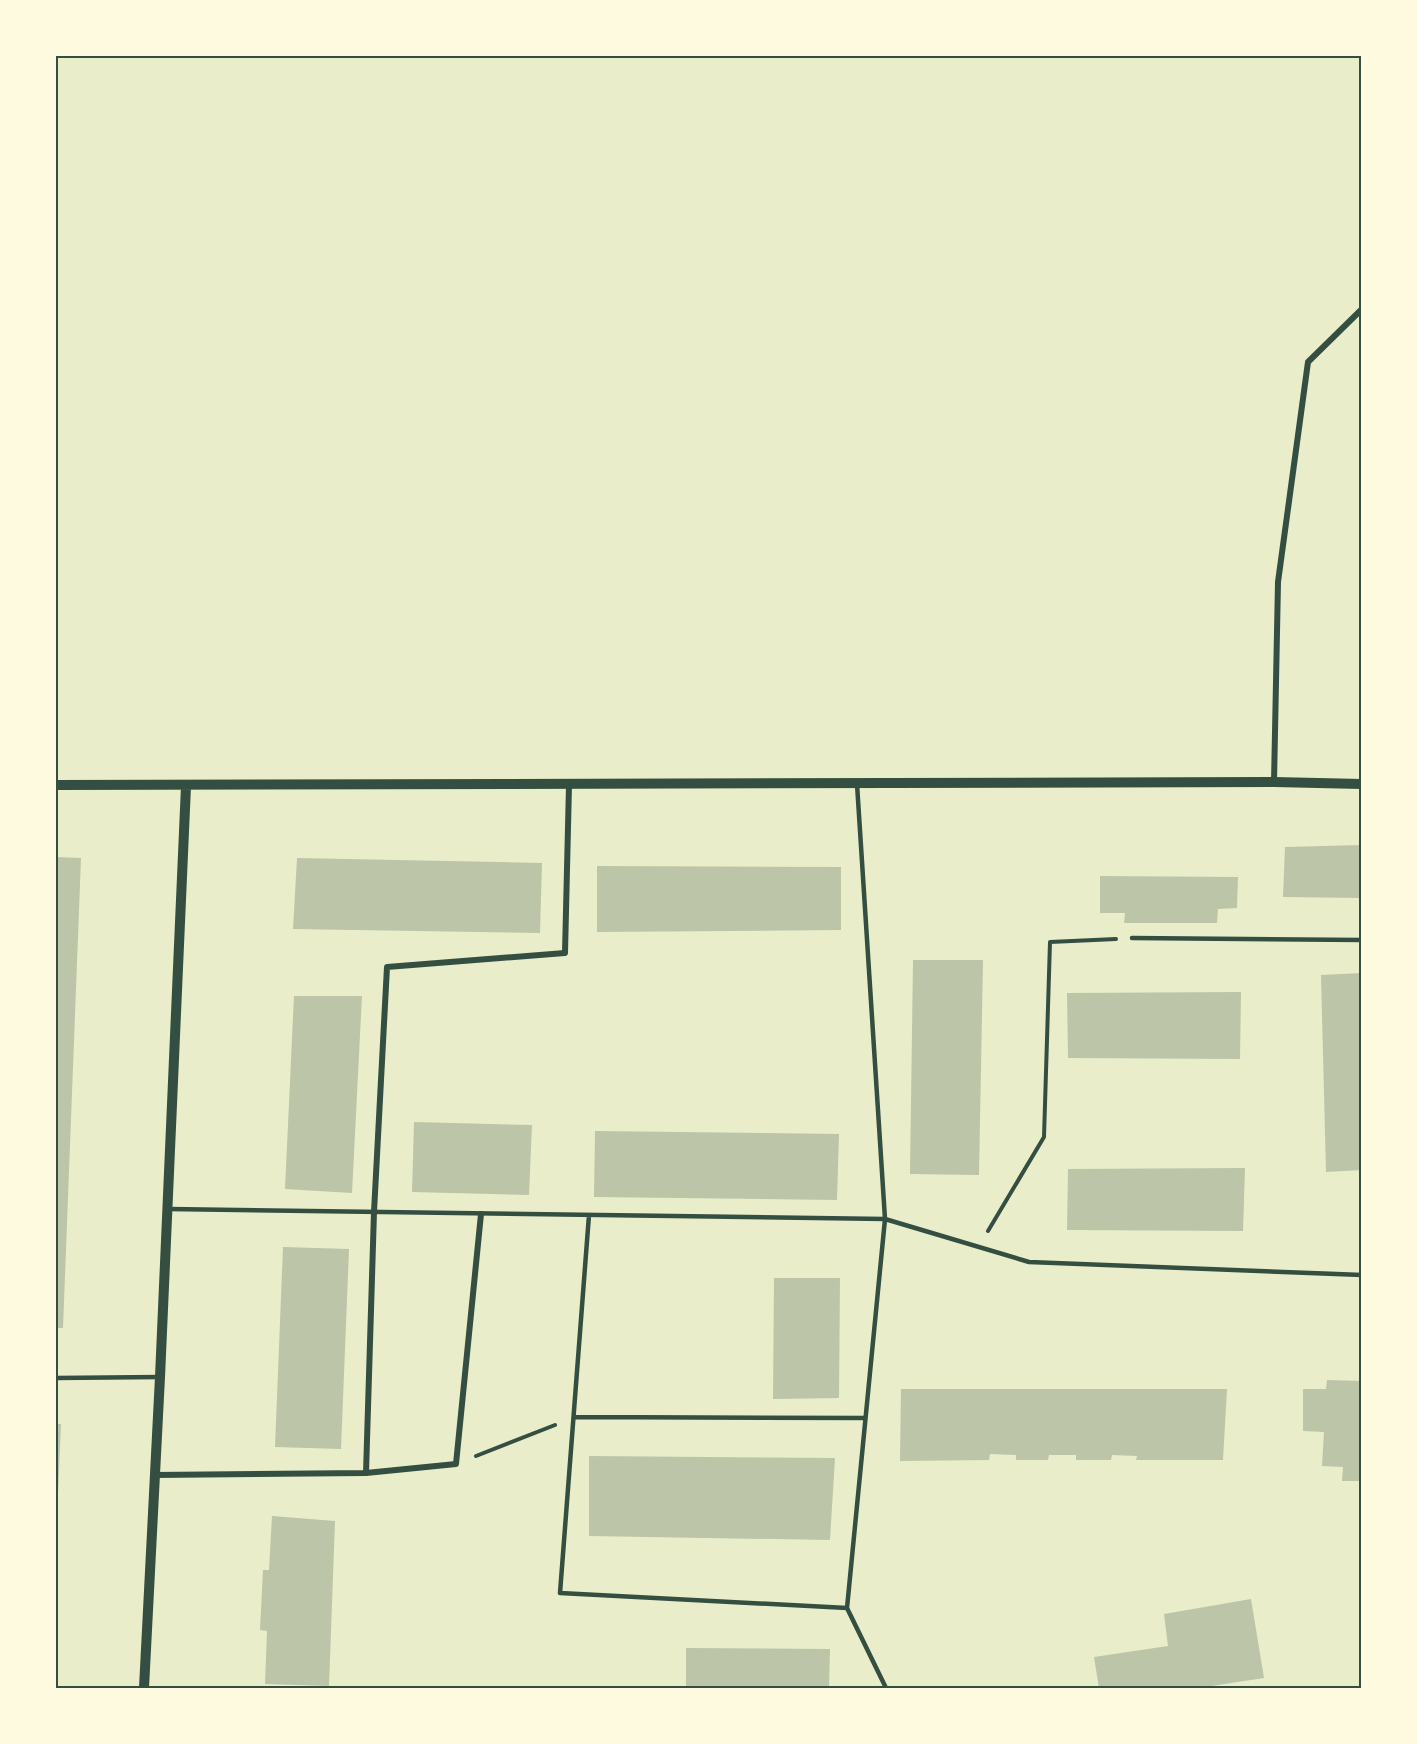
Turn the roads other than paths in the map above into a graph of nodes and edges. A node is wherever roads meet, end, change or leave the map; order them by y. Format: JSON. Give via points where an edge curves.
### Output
{"nodes":[{"id":1,"x":1362,"y":309,"type":"edge"},
{"id":2,"x":1274,"y":782,"type":"junction"},
{"id":3,"x":857,"y":784,"type":"junction"},
{"id":4,"x":1362,"y":784,"type":"edge"},
{"id":5,"x":56,"y":785,"type":"edge"},
{"id":6,"x":569,"y":785,"type":"junction"},
{"id":7,"x":186,"y":786,"type":"junction"},
{"id":8,"x":1132,"y":938,"type":"road end"},
{"id":9,"x":1362,"y":940,"type":"edge"},
{"id":10,"x":168,"y":1209,"type":"junction"},
{"id":11,"x":374,"y":1212,"type":"junction"},
{"id":12,"x":481,"y":1214,"type":"junction"},
{"id":13,"x":589,"y":1215,"type":"junction"},
{"id":14,"x":885,"y":1219,"type":"junction"},
{"id":15,"x":1362,"y":1275,"type":"edge"},
{"id":16,"x":160,"y":1377,"type":"junction"},
{"id":17,"x":56,"y":1378,"type":"edge"},
{"id":18,"x":574,"y":1418,"type":"junction"},
{"id":19,"x":865,"y":1418,"type":"junction"},
{"id":20,"x":366,"y":1473,"type":"junction"},
{"id":21,"x":154,"y":1475,"type":"junction"},
{"id":22,"x":847,"y":1608,"type":"junction"},
{"id":23,"x":144,"y":1689,"type":"edge"},
{"id":24,"x":886,"y":1689,"type":"edge"}],
"edges":[{"from":1,"to":2,"type":"street","via":[[1308,362],[1278,582]]},
{"from":2,"to":3,"type":"street"},
{"from":2,"to":4,"type":"street"},
{"from":3,"to":6,"type":"street"},
{"from":3,"to":14,"type":"lane"},
{"from":5,"to":7,"type":"street"},
{"from":6,"to":7,"type":"street"},
{"from":6,"to":11,"type":"street","via":[[565,953],[387,967]]},
{"from":7,"to":10,"type":"street"},
{"from":8,"to":9,"type":"lane"},
{"from":10,"to":11,"type":"lane"},
{"from":10,"to":16,"type":"street"},
{"from":11,"to":12,"type":"lane"},
{"from":11,"to":20,"type":"street"},
{"from":12,"to":13,"type":"lane"},
{"from":12,"to":20,"type":"street","via":[[456,1464]]},
{"from":13,"to":14,"type":"lane"},
{"from":13,"to":18,"type":"lane"},
{"from":14,"to":15,"type":"lane","via":[[1029,1262]]},
{"from":14,"to":19,"type":"lane"},
{"from":16,"to":17,"type":"lane"},
{"from":16,"to":21,"type":"street"},
{"from":18,"to":19,"type":"lane"},
{"from":18,"to":22,"type":"lane","via":[[560,1593]]},
{"from":19,"to":22,"type":"lane"},
{"from":20,"to":21,"type":"street"},
{"from":21,"to":23,"type":"street"},
{"from":22,"to":24,"type":"lane"}]}
